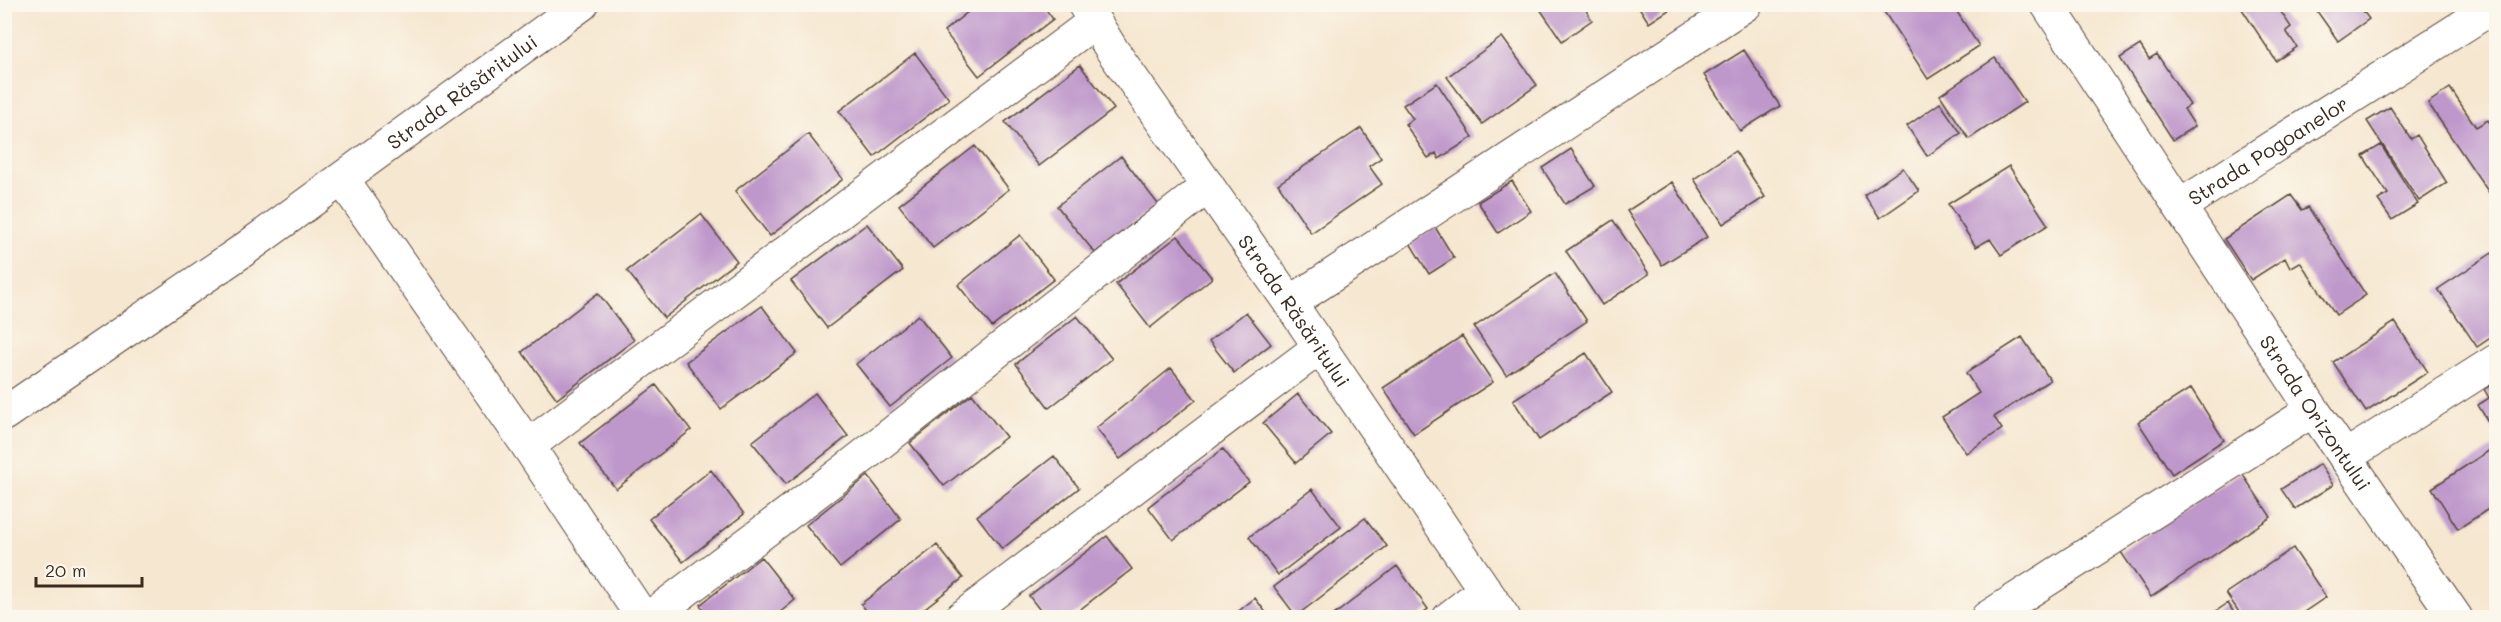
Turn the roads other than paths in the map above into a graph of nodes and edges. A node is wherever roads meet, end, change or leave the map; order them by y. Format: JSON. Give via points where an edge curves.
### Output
{"nodes":[{"id":1,"x":582,"y":4,"type":"edge"},
{"id":2,"x":1746,"y":4,"type":"edge"},
{"id":3,"x":2047,"y":4,"type":"edge"},
{"id":4,"x":2496,"y":5,"type":"edge"},
{"id":5,"x":1089,"y":13,"type":"edge"},
{"id":6,"x":343,"y":180,"type":"junction"},
{"id":7,"x":1208,"y":186,"type":"junction"},
{"id":8,"x":2180,"y":206,"type":"junction"},
{"id":9,"x":1290,"y":303,"type":"junction"},
{"id":10,"x":1320,"y":347,"type":"junction"},
{"id":11,"x":2496,"y":362,"type":"edge"},
{"id":12,"x":2313,"y":410,"type":"junction"},
{"id":13,"x":4,"y":414,"type":"edge"},
{"id":14,"x":528,"y":446,"type":"junction"},
{"id":15,"x":2345,"y":457,"type":"junction"},
{"id":16,"x":1485,"y":590,"type":"junction"},
{"id":17,"x":643,"y":618,"type":"edge"},
{"id":18,"x":649,"y":618,"type":"edge"},
{"id":19,"x":961,"y":618,"type":"edge"},
{"id":20,"x":1449,"y":618,"type":"edge"},
{"id":21,"x":1504,"y":618,"type":"edge"},
{"id":22,"x":1988,"y":618,"type":"edge"},
{"id":23,"x":2456,"y":618,"type":"edge"}],
"edges":[{"from":1,"to":6,"type":"street","name":"Strada Răsăritului"},
{"from":2,"to":9,"type":"street"},
{"from":3,"to":8,"type":"street","name":"Strada Pogoanelor"},
{"from":4,"to":8,"type":"street","name":"Strada Pogoanelor"},
{"from":5,"to":7,"type":"street","name":"Strada Răsăritului"},
{"from":5,"to":14,"type":"street"},
{"from":6,"to":13,"type":"street","name":"Strada Răsăritului"},
{"from":6,"to":14,"type":"street"},
{"from":7,"to":9,"type":"street","name":"Strada Răsăritului"},
{"from":7,"to":18,"type":"street","via":[[843,472]]},
{"from":8,"to":12,"type":"street","name":"Strada Orizontului"},
{"from":9,"to":10,"type":"street","name":"Strada Răsăritului"},
{"from":10,"to":16,"type":"street","name":"Strada Răsăritului"},
{"from":10,"to":19,"type":"street"},
{"from":11,"to":15,"type":"street"},
{"from":12,"to":15,"type":"street","name":"Strada Orizontului"},
{"from":12,"to":22,"type":"street"},
{"from":14,"to":17,"type":"street"},
{"from":15,"to":23,"type":"street","name":"Strada Orizontului"},
{"from":16,"to":20,"type":"street"},
{"from":16,"to":21,"type":"street","name":"Strada Răsăritului"}]}
